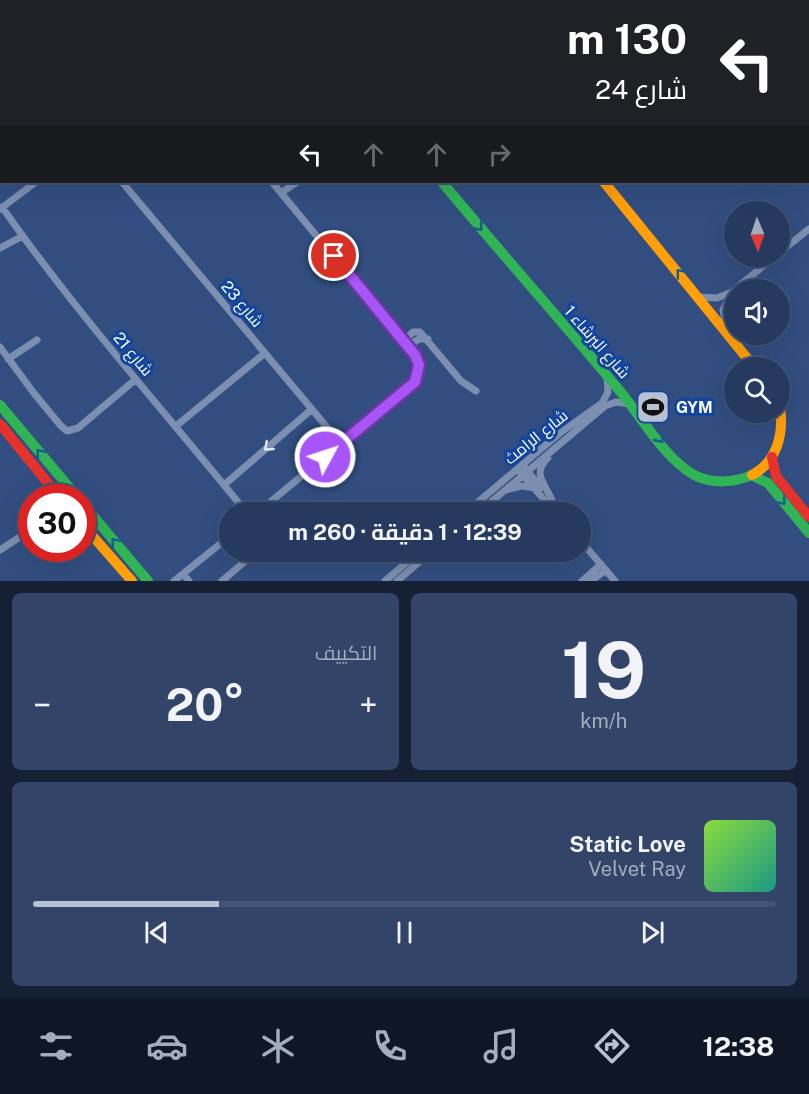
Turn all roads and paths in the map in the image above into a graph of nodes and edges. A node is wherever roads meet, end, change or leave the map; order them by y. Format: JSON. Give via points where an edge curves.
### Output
{"nodes":[{"id":1,"x":35,"y":183,"type":"edge"},
{"id":2,"x":123,"y":183,"type":"edge"},
{"id":3,"x":276,"y":183,"type":"edge"},
{"id":4,"x":296,"y":183,"type":"edge"},
{"id":5,"x":443,"y":183,"type":"edge"},
{"id":6,"x":605,"y":183,"type":"edge"},
{"id":7,"x":281,"y":193,"type":"junction"},
{"id":8,"x":1,"y":208,"type":"edge"},
{"id":9,"x":809,"y":229,"type":"edge"},
{"id":10,"x":23,"y":236,"type":"junction"},
{"id":11,"x":790,"y":244,"type":"edge"},
{"id":12,"x":0,"y":248,"type":"edge"},
{"id":13,"x":763,"y":267,"type":"edge"},
{"id":14,"x":748,"y":279,"type":"edge"},
{"id":15,"x":724,"y":295,"type":"edge"},
{"id":16,"x":700,"y":297,"type":"junction"},
{"id":17,"x":724,"y":326,"type":"edge"},
{"id":18,"x":37,"y":340,"type":"dead end"},
{"id":19,"x":406,"y":344,"type":"junction"},
{"id":20,"x":0,"y":347,"type":"edge"},
{"id":21,"x":265,"y":353,"type":"junction"},
{"id":22,"x":8,"y":360,"type":"junction"},
{"id":23,"x":607,"y":376,"type":"junction"},
{"id":24,"x":136,"y":380,"type":"junction"},
{"id":25,"x":476,"y":391,"type":"dead end"},
{"id":26,"x":0,"y":405,"type":"edge"},
{"id":27,"x":632,"y":405,"type":"junction"},
{"id":28,"x":312,"y":409,"type":"junction"},
{"id":29,"x":782,"y":423,"type":"edge"},
{"id":30,"x":0,"y":424,"type":"edge"},
{"id":31,"x":176,"y":426,"type":"junction"},
{"id":32,"x":562,"y":441,"type":"junction"},
{"id":33,"x":341,"y":444,"type":"junction"},
{"id":34,"x":772,"y":457,"type":"junction"},
{"id":35,"x":522,"y":470,"type":"junction"},
{"id":36,"x":751,"y":476,"type":"junction"},
{"id":37,"x":48,"y":484,"type":"edge"},
{"id":38,"x":66,"y":484,"type":"edge"},
{"id":39,"x":224,"y":485,"type":"junction"},
{"id":40,"x":535,"y":488,"type":"junction"},
{"id":41,"x":503,"y":490,"type":"junction"},
{"id":42,"x":238,"y":502,"type":"edge"},
{"id":43,"x":270,"y":502,"type":"edge"},
{"id":44,"x":480,"y":502,"type":"edge"},
{"id":45,"x":490,"y":502,"type":"edge"},
{"id":46,"x":547,"y":502,"type":"edge"},
{"id":47,"x":552,"y":502,"type":"edge"},
{"id":48,"x":552,"y":502,"type":"edge"},
{"id":49,"x":809,"y":517,"type":"edge"},
{"id":50,"x":96,"y":520,"type":"edge"},
{"id":51,"x":809,"y":533,"type":"edge"},
{"id":52,"x":18,"y":538,"type":"edge"},
{"id":53,"x":96,"y":540,"type":"edge"},
{"id":54,"x":219,"y":545,"type":"edge"},
{"id":55,"x":0,"y":550,"type":"edge"},
{"id":56,"x":591,"y":552,"type":"edge"},
{"id":57,"x":244,"y":562,"type":"edge"},
{"id":58,"x":407,"y":562,"type":"edge"},
{"id":59,"x":419,"y":562,"type":"edge"},
{"id":60,"x":604,"y":567,"type":"junction"},
{"id":61,"x":183,"y":574,"type":"junction"},
{"id":62,"x":175,"y":580,"type":"edge"},
{"id":63,"x":132,"y":581,"type":"edge"},
{"id":64,"x":148,"y":581,"type":"edge"},
{"id":65,"x":189,"y":581,"type":"edge"},
{"id":66,"x":222,"y":581,"type":"edge"},
{"id":67,"x":385,"y":581,"type":"edge"},
{"id":68,"x":397,"y":581,"type":"edge"},
{"id":69,"x":582,"y":581,"type":"edge"},
{"id":70,"x":591,"y":581,"type":"edge"},
{"id":71,"x":615,"y":581,"type":"edge"}],
"edges":[{"from":1,"to":8,"type":"street"},
{"from":2,"to":21,"type":"street","name":"شارع 23"},
{"from":3,"to":7,"type":"street"},
{"from":4,"to":7,"type":"street"},
{"from":5,"to":23,"type":"street","name":"شارع البرشاء 1","one_way":true},
{"from":16,"to":6,"type":"street","one_way":true},
{"from":7,"to":19,"type":"street"},
{"from":8,"to":10,"type":"street","name":"شارع 21"},
{"from":9,"to":11,"type":"street"},
{"from":10,"to":12,"type":"street"},
{"from":10,"to":24,"type":"street","name":"شارع 21"},
{"from":13,"to":14,"type":"street"},
{"from":15,"to":16,"type":"street"},
{"from":16,"to":17,"type":"street"},
{"from":18,"to":22,"type":"street"},
{"from":19,"to":25,"type":"street","via":[[428,339],[461,381]]},
{"from":19,"to":33,"type":"street","via":[[418,359],[415,382]]},
{"from":20,"to":22,"type":"street"},
{"from":21,"to":28,"type":"street","name":"شارع 23"},
{"from":21,"to":31,"type":"street"},
{"from":22,"to":24,"type":"street","via":[[67,431],[78,428]]},
{"from":23,"to":27,"type":"street","name":"شارع البرشاء 1"},
{"from":23,"to":35,"type":"street","name":"شارع الرامث","via":[[604,401],[560,433]]},
{"from":24,"to":31,"type":"street","name":"شارع 21"},
{"from":38,"to":26,"type":"street","one_way":true},
{"from":27,"to":32,"type":"street","name":"شارع الرامث","via":[[607,405]]},
{"from":27,"to":36,"type":"street","name":"شارع البرشاء 1","one_way":true,"via":[[692,474],[718,481]]},
{"from":28,"to":33,"type":"street","name":"شارع 23"},
{"from":28,"to":39,"type":"street","one_way":true},
{"from":29,"to":34,"type":"street"},
{"from":30,"to":37,"type":"street"},
{"from":31,"to":39,"type":"street","name":"شارع 21"},
{"from":32,"to":35,"type":"street","name":"شارع الرامث"},
{"from":32,"to":48,"type":"street","via":[[540,471]]},
{"from":33,"to":43,"type":"street"},
{"from":34,"to":36,"type":"street"},
{"from":34,"to":49,"type":"street","via":[[776,476]]},
{"from":35,"to":40,"type":"street"},
{"from":35,"to":41,"type":"street","name":"شارع الرامث"},
{"from":35,"to":44,"type":"street","name":"شارع الرامث"},
{"from":35,"to":47,"type":"street"},
{"from":36,"to":51,"type":"street","one_way":true,"via":[[768,483]]},
{"from":39,"to":42,"type":"street","name":"شارع 21"},
{"from":40,"to":41,"type":"street"},
{"from":40,"to":46,"type":"street"},
{"from":41,"to":45,"type":"street","name":"شارع الرامث"},
{"from":64,"to":50,"type":"street","one_way":true},
{"from":52,"to":55,"type":"street"},
{"from":53,"to":63,"type":"street"},
{"from":54,"to":61,"type":"street"},
{"from":56,"to":60,"type":"street"},
{"from":57,"to":66,"type":"street"},
{"from":58,"to":67,"type":"street"},
{"from":59,"to":68,"type":"street"},
{"from":60,"to":69,"type":"street"},
{"from":60,"to":70,"type":"street"},
{"from":60,"to":71,"type":"street"},
{"from":61,"to":62,"type":"street"},
{"from":61,"to":65,"type":"street"}]}
